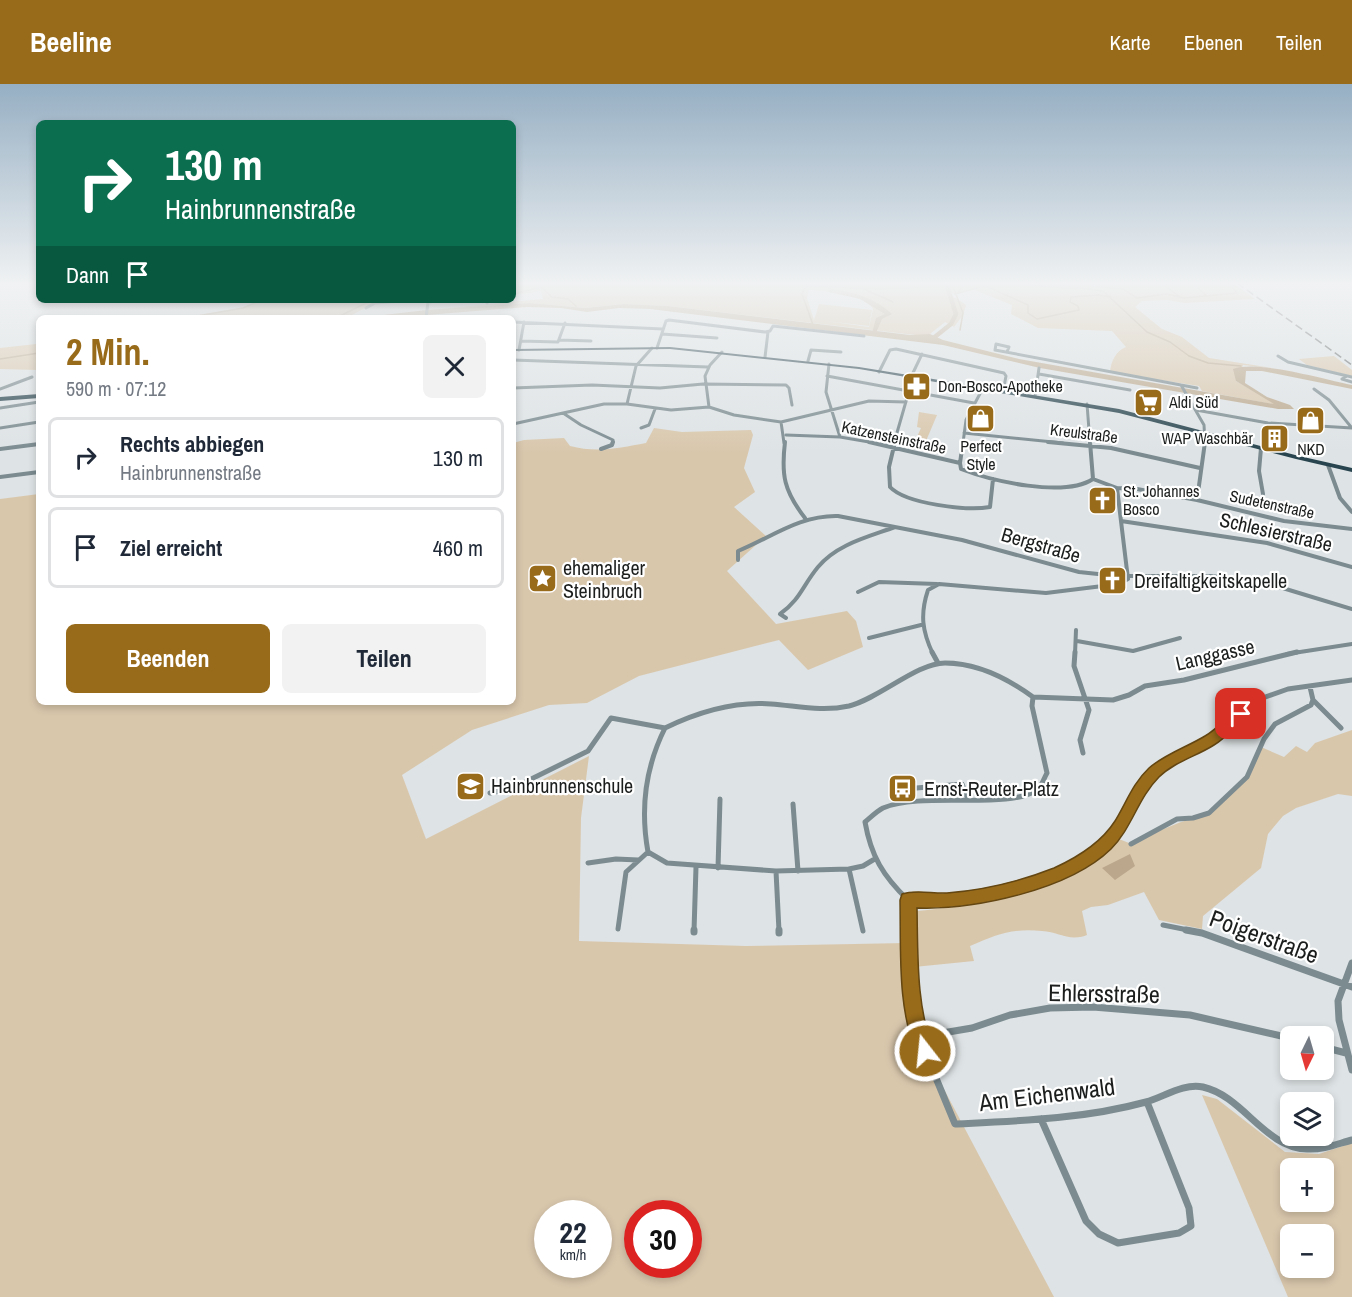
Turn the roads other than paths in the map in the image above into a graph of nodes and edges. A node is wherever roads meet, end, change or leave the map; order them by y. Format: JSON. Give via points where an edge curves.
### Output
{"nodes":[{"id":1,"x":559,"y":340,"type":"joint"},
{"id":2,"x":659,"y":340,"type":"edge"},
{"id":3,"x":769,"y":340,"type":"edge"},
{"id":4,"x":521,"y":341,"type":"joint"},
{"id":5,"x":591,"y":341,"type":"dead end"},
{"id":6,"x":654,"y":348,"type":"junction"},
{"id":7,"x":516,"y":350,"type":"edge"},
{"id":8,"x":722,"y":352,"type":"junction"},
{"id":9,"x":841,"y":352,"type":"dead end"},
{"id":10,"x":1007,"y":352,"type":"dead end"},
{"id":11,"x":922,"y":354,"type":"junction"},
{"id":12,"x":765,"y":355,"type":"junction"},
{"id":13,"x":1278,"y":356,"type":"dead end"},
{"id":14,"x":516,"y":360,"type":"edge"},
{"id":15,"x":808,"y":361,"type":"junction"},
{"id":16,"x":829,"y":364,"type":"junction"},
{"id":17,"x":636,"y":366,"type":"junction"},
{"id":18,"x":708,"y":367,"type":"junction"},
{"id":19,"x":1040,"y":368,"type":"dead end"},
{"id":20,"x":879,"y":372,"type":"junction"},
{"id":21,"x":1039,"y":374,"type":"junction"},
{"id":22,"x":827,"y":376,"type":"junction"},
{"id":23,"x":1347,"y":376,"type":"junction"},
{"id":24,"x":32,"y":377,"type":"dead end"},
{"id":25,"x":911,"y":377,"type":"junction"},
{"id":26,"x":1352,"y":377,"type":"edge"},
{"id":27,"x":1352,"y":382,"type":"edge"},
{"id":28,"x":0,"y":384,"type":"edge"},
{"id":29,"x":702,"y":384,"type":"junction"},
{"id":30,"x":8,"y":386,"type":"junction"},
{"id":31,"x":630,"y":386,"type":"junction"},
{"id":32,"x":1182,"y":386,"type":"junction"},
{"id":33,"x":516,"y":388,"type":"edge"},
{"id":34,"x":983,"y":388,"type":"junction"},
{"id":35,"x":1197,"y":388,"type":"dead end"},
{"id":36,"x":0,"y":389,"type":"edge"},
{"id":37,"x":1314,"y":389,"type":"dead end"},
{"id":38,"x":1130,"y":390,"type":"dead end"},
{"id":39,"x":909,"y":391,"type":"junction"},
{"id":40,"x":1003,"y":392,"type":"junction"},
{"id":41,"x":36,"y":396,"type":"edge"},
{"id":42,"x":1035,"y":396,"type":"junction"},
{"id":43,"x":0,"y":399,"type":"edge"},
{"id":44,"x":36,"y":402,"type":"edge"},
{"id":45,"x":906,"y":402,"type":"junction"},
{"id":46,"x":974,"y":403,"type":"junction"},
{"id":47,"x":627,"y":404,"type":"junction"},
{"id":48,"x":1088,"y":404,"type":"junction"},
{"id":49,"x":792,"y":405,"type":"dead end"},
{"id":50,"x":709,"y":407,"type":"junction"},
{"id":51,"x":0,"y":408,"type":"edge"},
{"id":52,"x":655,"y":409,"type":"junction"},
{"id":53,"x":829,"y":410,"type":"junction"},
{"id":54,"x":1196,"y":410,"type":"junction"},
{"id":55,"x":562,"y":413,"type":"junction"},
{"id":56,"x":36,"y":422,"type":"edge"},
{"id":57,"x":781,"y":422,"type":"junction"},
{"id":58,"x":516,"y":423,"type":"edge"},
{"id":59,"x":0,"y":428,"type":"edge"},
{"id":60,"x":641,"y":428,"type":"dead end"},
{"id":61,"x":1352,"y":428,"type":"edge"},
{"id":62,"x":964,"y":433,"type":"junction"},
{"id":63,"x":1206,"y":433,"type":"junction"},
{"id":64,"x":786,"y":435,"type":"junction"},
{"id":65,"x":840,"y":437,"type":"junction"},
{"id":66,"x":36,"y":444,"type":"edge"},
{"id":67,"x":1090,"y":445,"type":"junction"},
{"id":68,"x":894,"y":446,"type":"junction"},
{"id":69,"x":1261,"y":448,"type":"junction"},
{"id":70,"x":0,"y":449,"type":"edge"},
{"id":71,"x":601,"y":449,"type":"dead end"},
{"id":72,"x":960,"y":463,"type":"junction"},
{"id":73,"x":1328,"y":465,"type":"junction"},
{"id":74,"x":1200,"y":468,"type":"junction"},
{"id":75,"x":1352,"y":470,"type":"edge"},
{"id":76,"x":36,"y":472,"type":"edge"},
{"id":77,"x":0,"y":477,"type":"edge"},
{"id":78,"x":993,"y":479,"type":"junction"},
{"id":79,"x":1092,"y":481,"type":"junction"},
{"id":80,"x":1117,"y":488,"type":"junction"},
{"id":81,"x":1263,"y":494,"type":"dead end"},
{"id":82,"x":1197,"y":500,"type":"junction"},
{"id":83,"x":1352,"y":512,"type":"edge"},
{"id":84,"x":806,"y":518,"type":"junction"},
{"id":85,"x":1121,"y":521,"type":"junction"},
{"id":86,"x":897,"y":526,"type":"junction"},
{"id":87,"x":1352,"y":529,"type":"edge"},
{"id":88,"x":738,"y":560,"type":"dead end"},
{"id":89,"x":1352,"y":567,"type":"edge"},
{"id":90,"x":1128,"y":579,"type":"junction"},
{"id":91,"x":921,"y":584,"type":"junction"},
{"id":92,"x":939,"y":584,"type":"junction"},
{"id":93,"x":928,"y":590,"type":"junction"},
{"id":94,"x":858,"y":591,"type":"dead end"},
{"id":95,"x":1352,"y":609,"type":"edge"},
{"id":96,"x":786,"y":618,"type":"dead end"},
{"id":97,"x":921,"y":625,"type":"junction"},
{"id":98,"x":1076,"y":630,"type":"dead end"},
{"id":99,"x":869,"y":638,"type":"dead end"},
{"id":100,"x":1180,"y":638,"type":"dead end"},
{"id":101,"x":1077,"y":641,"type":"junction"},
{"id":102,"x":1352,"y":644,"type":"edge"},
{"id":103,"x":938,"y":663,"type":"junction"},
{"id":104,"x":1352,"y":680,"type":"edge"},
{"id":105,"x":1310,"y":687,"type":"junction"},
{"id":106,"x":1033,"y":697,"type":"junction"},
{"id":107,"x":1313,"y":700,"type":"junction"},
{"id":108,"x":1088,"y":701,"type":"junction"},
{"id":109,"x":665,"y":728,"type":"junction"},
{"id":110,"x":1341,"y":728,"type":"dead end"},
{"id":111,"x":1083,"y":753,"type":"dead end"},
{"id":112,"x":490,"y":793,"type":"dead end"},
{"id":113,"x":720,"y":799,"type":"dead end"},
{"id":114,"x":968,"y":799,"type":"junction"},
{"id":115,"x":904,"y":801,"type":"junction"},
{"id":116,"x":793,"y":804,"type":"dead end"},
{"id":117,"x":1131,"y":844,"type":"dead end"},
{"id":118,"x":648,"y":852,"type":"junction"},
{"id":119,"x":638,"y":860,"type":"junction"},
{"id":120,"x":873,"y":860,"type":"junction"},
{"id":121,"x":588,"y":863,"type":"dead end"},
{"id":122,"x":696,"y":867,"type":"junction"},
{"id":123,"x":718,"y":868,"type":"junction"},
{"id":124,"x":849,"y":869,"type":"junction"},
{"id":125,"x":776,"y":871,"type":"junction"},
{"id":126,"x":798,"y":871,"type":"junction"},
{"id":127,"x":908,"y":900,"type":"junction"},
{"id":128,"x":1163,"y":925,"type":"dead end"},
{"id":129,"x":618,"y":929,"type":"dead end"},
{"id":130,"x":863,"y":931,"type":"dead end"},
{"id":131,"x":694,"y":932,"type":"dead end"},
{"id":132,"x":779,"y":933,"type":"dead end"},
{"id":133,"x":1352,"y":963,"type":"edge"},
{"id":134,"x":1343,"y":984,"type":"junction"},
{"id":135,"x":1352,"y":987,"type":"edge"},
{"id":136,"x":1280,"y":1036,"type":"edge"},
{"id":137,"x":919,"y":1037,"type":"junction"},
{"id":138,"x":1334,"y":1050,"type":"edge"},
{"id":139,"x":1346,"y":1053,"type":"junction"},
{"id":140,"x":1352,"y":1070,"type":"edge"},
{"id":141,"x":1147,"y":1102,"type":"junction"},
{"id":142,"x":1041,"y":1119,"type":"junction"},
{"id":143,"x":1352,"y":1140,"type":"edge"}],
"edges":[{"from":1,"to":4,"type":"street"},
{"from":1,"to":5,"type":"street"},
{"from":2,"to":6,"type":"street"},
{"from":3,"to":12,"type":"street"},
{"from":4,"to":7,"type":"street"},
{"from":6,"to":7,"type":"main road"},
{"from":6,"to":8,"type":"main road"},
{"from":6,"to":17,"type":"street"},
{"from":8,"to":12,"type":"main road"},
{"from":8,"to":18,"type":"street"},
{"from":9,"to":15,"type":"street","via":[[811,350]]},
{"from":10,"to":32,"type":"street"},
{"from":11,"to":20,"type":"street","via":[[890,350]]},
{"from":11,"to":25,"type":"street"},
{"from":11,"to":40,"type":"street","via":[[1004,373]]},
{"from":12,"to":15,"type":"main road"},
{"from":13,"to":23,"type":"street","via":[[1288,363]]},
{"from":14,"to":17,"type":"street"},
{"from":15,"to":16,"type":"main road"},
{"from":16,"to":20,"type":"main road"},
{"from":16,"to":22,"type":"street"},
{"from":17,"to":18,"type":"street"},
{"from":17,"to":31,"type":"street"},
{"from":18,"to":29,"type":"street"},
{"from":19,"to":21,"type":"street"},
{"from":20,"to":25,"type":"main road"},
{"from":21,"to":38,"type":"street"},
{"from":21,"to":42,"type":"street"},
{"from":22,"to":39,"type":"street"},
{"from":22,"to":53,"type":"street"},
{"from":23,"to":26,"type":"street"},
{"from":23,"to":27,"type":"street","via":[[1342,379]]},
{"from":24,"to":30,"type":"street"},
{"from":25,"to":34,"type":"main road"},
{"from":28,"to":30,"type":"street"},
{"from":29,"to":31,"type":"street"},
{"from":29,"to":49,"type":"street","via":[[786,385]]},
{"from":29,"to":50,"type":"street"},
{"from":30,"to":36,"type":"street"},
{"from":31,"to":33,"type":"street"},
{"from":31,"to":47,"type":"street"},
{"from":32,"to":35,"type":"street"},
{"from":32,"to":54,"type":"street"},
{"from":34,"to":40,"type":"main road"},
{"from":34,"to":46,"type":"street"},
{"from":37,"to":61,"type":"street","via":[[1329,400]]},
{"from":39,"to":45,"type":"street"},
{"from":39,"to":46,"type":"street"},
{"from":40,"to":42,"type":"main road"},
{"from":41,"to":43,"type":"main road"},
{"from":42,"to":48,"type":"main road"},
{"from":44,"to":51,"type":"street"},
{"from":45,"to":53,"type":"street","via":[[868,401]]},
{"from":45,"to":68,"type":"street"},
{"from":46,"to":62,"type":"street"},
{"from":47,"to":52,"type":"street"},
{"from":47,"to":55,"type":"street","via":[[604,404]]},
{"from":48,"to":63,"type":"main road"},
{"from":48,"to":67,"type":"street"},
{"from":50,"to":52,"type":"street"},
{"from":50,"to":57,"type":"street"},
{"from":52,"to":60,"type":"street","via":[[649,425]]},
{"from":53,"to":57,"type":"street"},
{"from":53,"to":65,"type":"street"},
{"from":54,"to":61,"type":"street","via":[[1268,423]]},
{"from":54,"to":63,"type":"street"},
{"from":55,"to":58,"type":"street"},
{"from":55,"to":71,"type":"street","via":[[613,440],[612,445]]},
{"from":56,"to":59,"type":"street"},
{"from":57,"to":64,"type":"street"},
{"from":62,"to":67,"type":"street","name":"Kreulstraße"},
{"from":62,"to":72,"type":"street"},
{"from":63,"to":69,"type":"main road"},
{"from":63,"to":74,"type":"street"},
{"from":64,"to":65,"type":"street","name":"Katzensteinstraße"},
{"from":64,"to":84,"type":"street","via":[[784,477],[791,500]]},
{"from":65,"to":68,"type":"street","name":"Katzensteinstraße"},
{"from":66,"to":70,"type":"street"},
{"from":67,"to":74,"type":"street","name":"Kreulstraße"},
{"from":67,"to":79,"type":"street"},
{"from":68,"to":72,"type":"street","name":"Katzensteinstraße"},
{"from":68,"to":78,"type":"street","via":[[890,486],[900,494],[984,508],[990,507]]},
{"from":69,"to":73,"type":"main road"},
{"from":69,"to":81,"type":"street"},
{"from":72,"to":78,"type":"street","name":"Katzensteinstraße","via":[[961,469],[969,473]]},
{"from":73,"to":75,"type":"main road"},
{"from":73,"to":83,"type":"street","via":[[1340,498]]},
{"from":74,"to":82,"type":"street"},
{"from":76,"to":77,"type":"street"},
{"from":78,"to":79,"type":"street","name":"Sudetenstraße","via":[[1051,487]]},
{"from":79,"to":80,"type":"street","name":"Sudetenstraße"},
{"from":80,"to":82,"type":"street","name":"Sudetenstraße"},
{"from":80,"to":85,"type":"street"},
{"from":82,"to":87,"type":"street","name":"Sudetenstraße","via":[[1284,521]]},
{"from":84,"to":86,"type":"street","name":"Bergstraße","via":[[848,517]]},
{"from":84,"to":88,"type":"street","name":"Bergstraße","via":[[738,551]]},
{"from":85,"to":89,"type":"street","name":"Schlesierstraße","via":[[1244,537]]},
{"from":85,"to":90,"type":"street"},
{"from":86,"to":90,"type":"street","name":"Bergstraße","via":[[965,540],[1074,572]]},
{"from":86,"to":96,"type":"street","via":[[833,554],[818,567],[796,603],[780,614]]},
{"from":90,"to":92,"type":"street","via":[[1119,584],[1046,593]]},
{"from":90,"to":95,"type":"street","name":"Bergstraße","via":[[1194,576],[1257,580]]},
{"from":91,"to":92,"type":"street"},
{"from":91,"to":93,"type":"street"},
{"from":91,"to":94,"type":"street","via":[[879,582]]},
{"from":92,"to":93,"type":"street"},
{"from":93,"to":97,"type":"street"},
{"from":97,"to":99,"type":"street"},
{"from":97,"to":103,"type":"street"},
{"from":98,"to":101,"type":"street"},
{"from":100,"to":101,"type":"street","via":[[1133,651]]},
{"from":101,"to":108,"type":"street","via":[[1074,666]]},
{"from":102,"to":108,"type":"street","name":"Langgasse","via":[[1284,654],[1145,686],[1113,700]]},
{"from":103,"to":106,"type":"street","via":[[981,667]]},
{"from":103,"to":109,"type":"street","via":[[870,699],[841,707],[809,710],[772,704],[738,705]]},
{"from":104,"to":105,"type":"street"},
{"from":105,"to":107,"type":"street"},
{"from":105,"to":127,"type":"street","via":[[1279,691],[1255,701],[1212,739],[1162,766],[1139,790],[1105,845],[1080,863],[1055,875],[986,895],[946,901]]},
{"from":106,"to":108,"type":"street","name":"Langgasse"},
{"from":106,"to":114,"type":"street","via":[[1047,773],[1045,783],[1037,792],[1018,796]]},
{"from":107,"to":110,"type":"street"},
{"from":107,"to":117,"type":"street","via":[[1311,705],[1275,724],[1247,777],[1209,813],[1177,819]]},
{"from":108,"to":111,"type":"street","via":[[1080,740]]},
{"from":109,"to":112,"type":"street","via":[[611,718],[588,751],[513,788]]},
{"from":109,"to":118,"type":"street","via":[[650,760],[643,789],[643,831]]},
{"from":113,"to":123,"type":"street"},
{"from":114,"to":115,"type":"street"},
{"from":114,"to":115,"type":"street","via":[[962,784],[905,789]]},
{"from":115,"to":120,"type":"street","via":[[884,805],[865,822]]},
{"from":116,"to":126,"type":"street"},
{"from":118,"to":119,"type":"street"},
{"from":118,"to":122,"type":"street","via":[[668,863]]},
{"from":119,"to":121,"type":"street"},
{"from":119,"to":129,"type":"street","via":[[626,872]]},
{"from":120,"to":124,"type":"street"},
{"from":120,"to":127,"type":"street"},
{"from":122,"to":123,"type":"street"},
{"from":122,"to":131,"type":"street"},
{"from":123,"to":125,"type":"street"},
{"from":124,"to":126,"type":"street"},
{"from":124,"to":130,"type":"street"},
{"from":125,"to":126,"type":"street"},
{"from":125,"to":132,"type":"street"},
{"from":127,"to":137,"type":"street","name":"Am Eichenwald","via":[[910,986]]},
{"from":128,"to":134,"type":"street","name":"Poigerstraße","via":[[1202,933]]},
{"from":133,"to":134,"type":"street"},
{"from":134,"to":135,"type":"street","name":"Poigerstraße"},
{"from":134,"to":139,"type":"street","via":[[1338,1001]]},
{"from":136,"to":137,"type":"street","name":"Ehlersstraße","via":[[1190,1015],[1093,1007],[1050,1008]]},
{"from":137,"to":142,"type":"street","name":"Am Eichenwald","via":[[955,1124]]},
{"from":138,"to":139,"type":"street"},
{"from":139,"to":140,"type":"street"},
{"from":141,"to":142,"type":"street","name":"Am Eichenwald"},
{"from":141,"to":142,"type":"street","via":[[1189,1208],[1191,1226],[1179,1233],[1118,1243],[1099,1234],[1086,1221]]},
{"from":141,"to":143,"type":"street","name":"Am Eichenwald","via":[[1192,1086],[1203,1087],[1239,1105],[1279,1137],[1302,1149]]}]}
